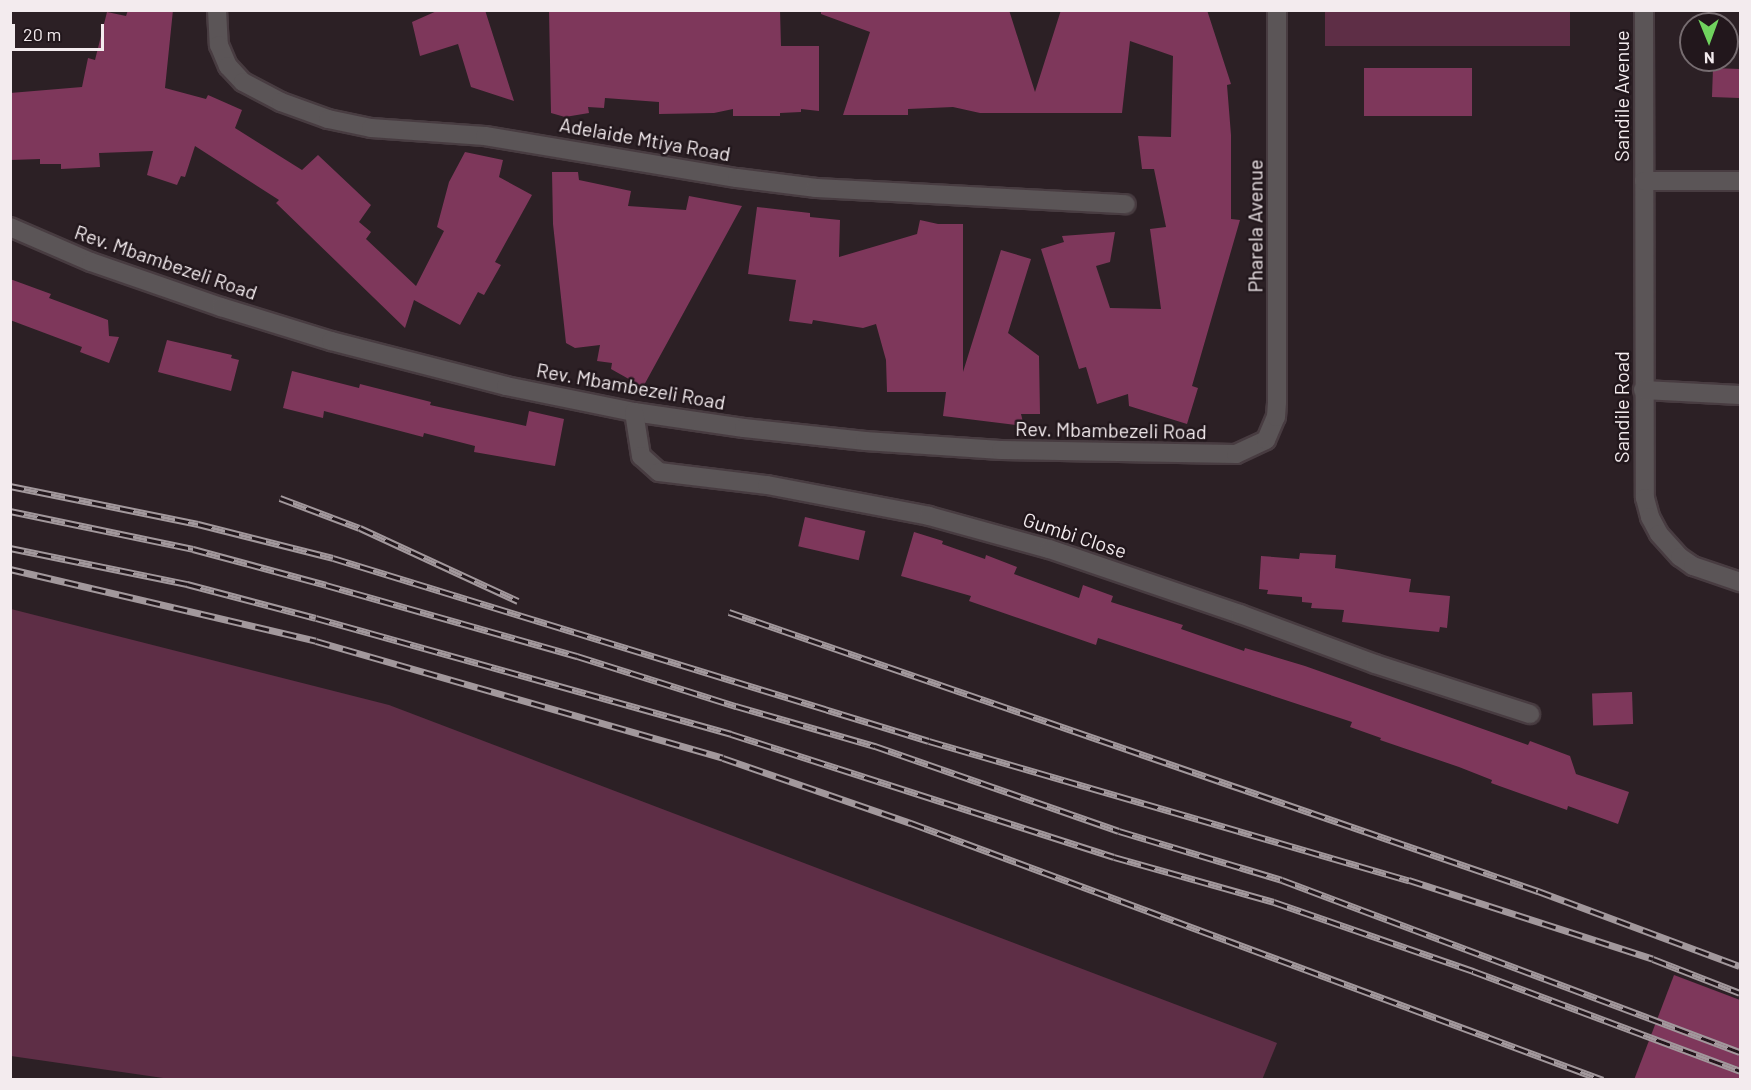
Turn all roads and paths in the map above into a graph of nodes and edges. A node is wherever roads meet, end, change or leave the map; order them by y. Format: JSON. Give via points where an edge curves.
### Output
{"nodes":[{"id":1,"x":217,"y":10,"type":"edge"},
{"id":2,"x":1277,"y":10,"type":"edge"},
{"id":3,"x":1644,"y":10,"type":"edge"},
{"id":4,"x":1644,"y":181,"type":"junction"},
{"id":5,"x":1740,"y":181,"type":"edge"},
{"id":6,"x":1126,"y":204,"type":"dead end"},
{"id":7,"x":10,"y":227,"type":"edge"},
{"id":8,"x":1643,"y":390,"type":"junction"},
{"id":9,"x":1740,"y":395,"type":"edge"},
{"id":10,"x":634,"y":412,"type":"junction"},
{"id":11,"x":1266,"y":440,"type":"joint"},
{"id":12,"x":1740,"y":582,"type":"edge"},
{"id":13,"x":1530,"y":714,"type":"dead end"}],
"edges":[{"from":1,"to":6,"type":"street","name":"Adelaide Mtiya Road","via":[[219,45],[228,66],[243,82],[281,102],[328,119],[370,128],[485,136],[816,188]]},
{"from":2,"to":11,"type":"street","name":"Pharela Avenue","via":[[1278,380],[1276,417]]},
{"from":3,"to":4,"type":"street","name":"Sandile Avenue"},
{"from":4,"to":5,"type":"street"},
{"from":4,"to":8,"type":"street","name":"Sandile Road"},
{"from":7,"to":10,"type":"street","name":"Rev. Mbambezeli Road","via":[[92,262],[331,341],[506,386]]},
{"from":8,"to":9,"type":"street"},
{"from":8,"to":12,"type":"street","name":"Sandile Road","via":[[1643,478],[1650,517],[1680,557],[1693,566]]},
{"from":10,"to":11,"type":"street","name":"Rev. Mbambezeli Road","via":[[865,441],[1001,450],[1236,454]]},
{"from":10,"to":13,"type":"street","name":"Gumbi Close","via":[[641,456],[659,472],[767,485],[929,516],[1049,549]]}]}
